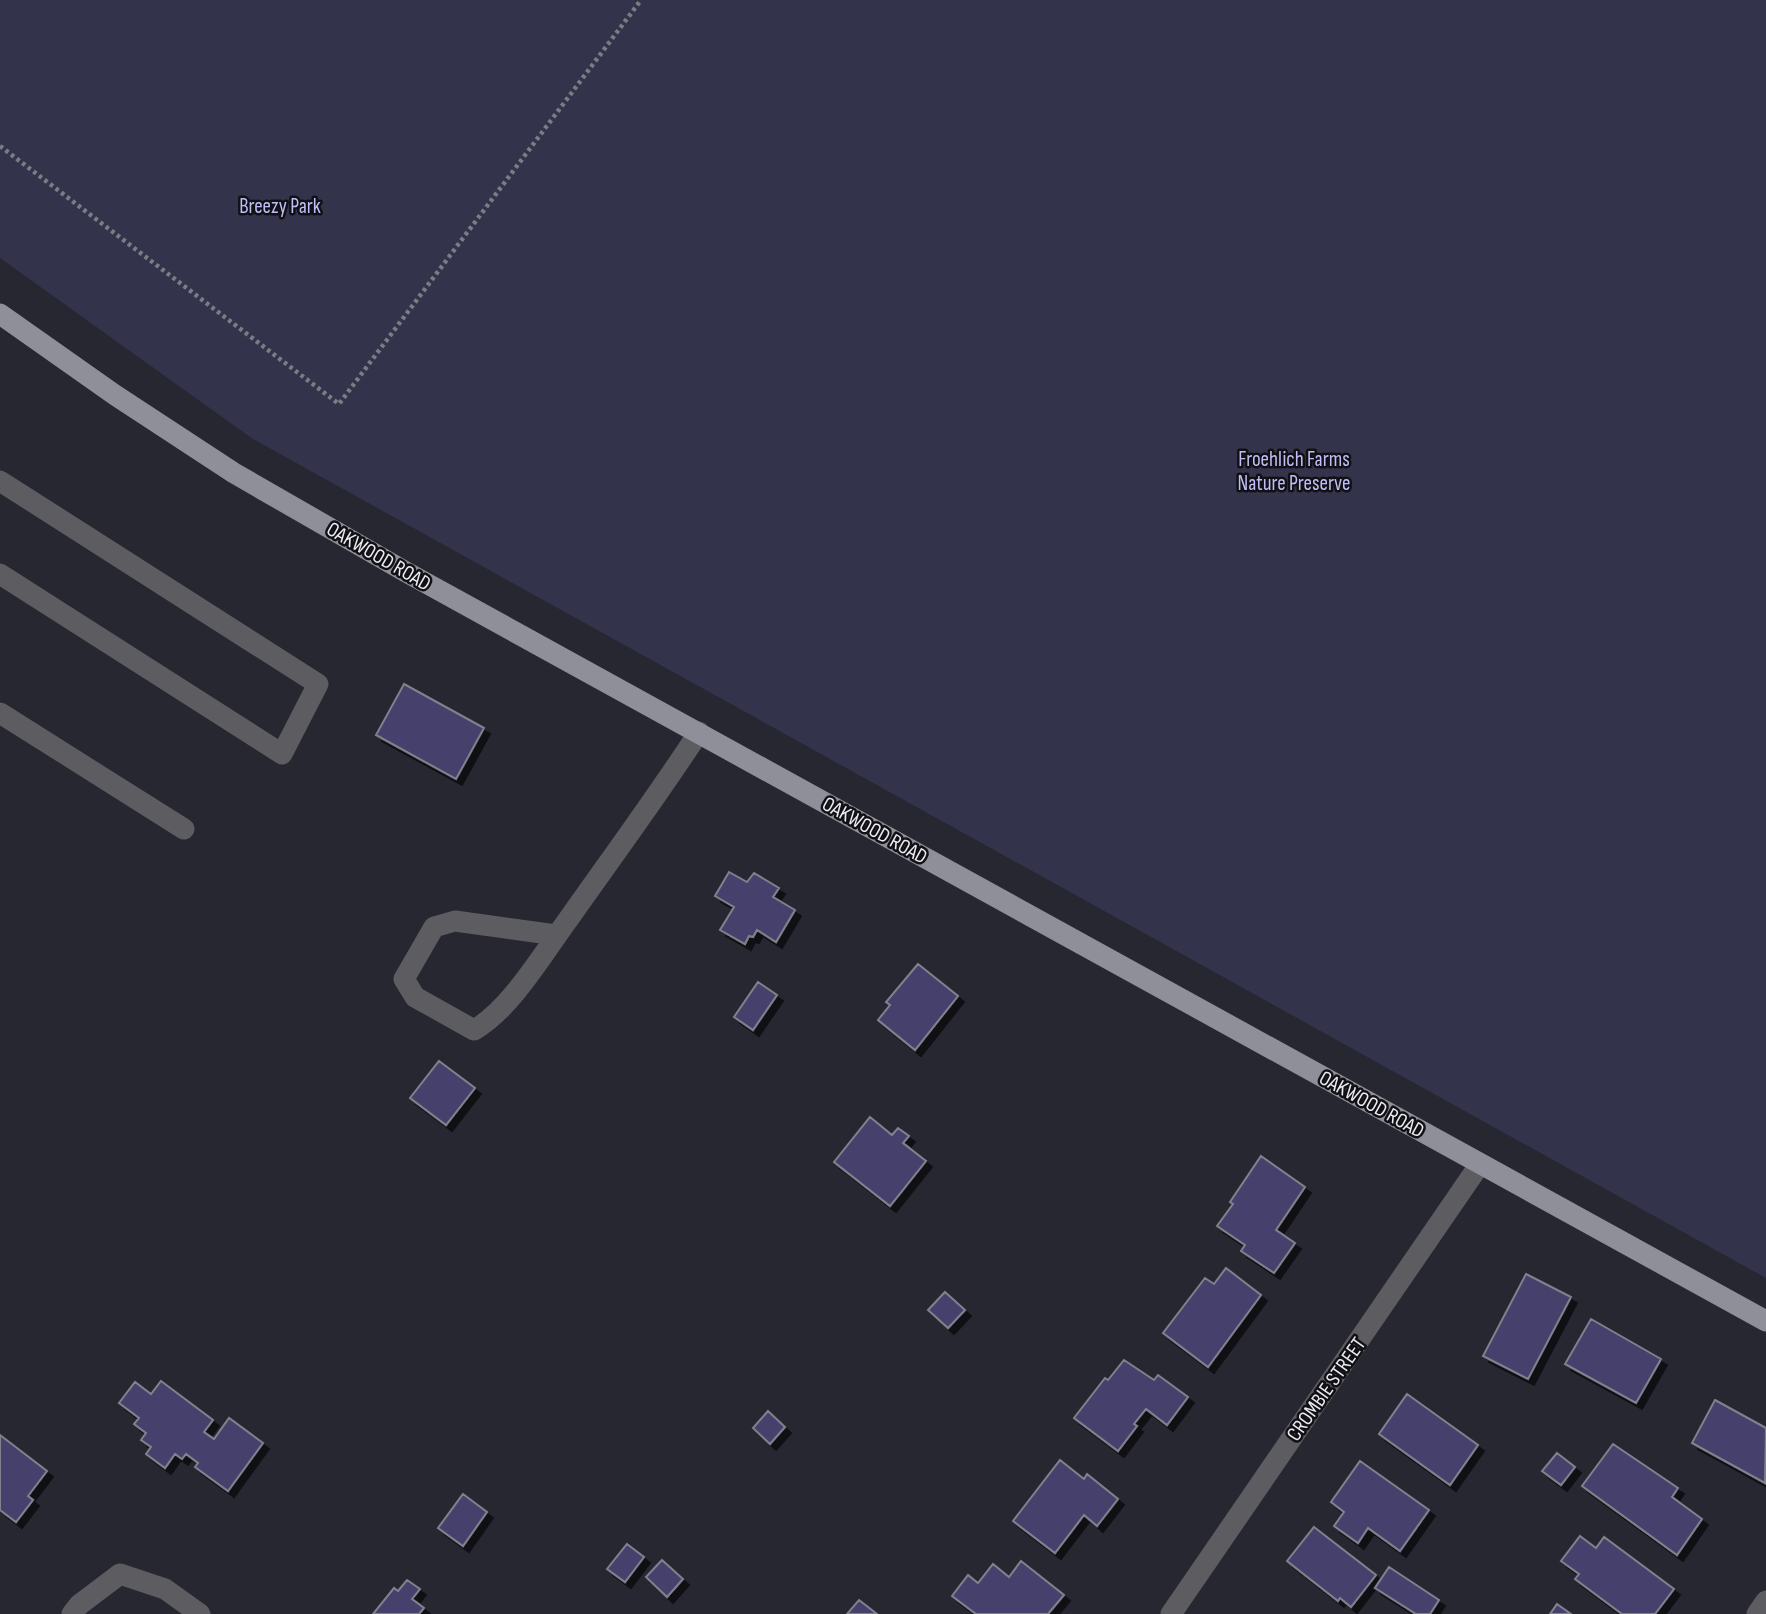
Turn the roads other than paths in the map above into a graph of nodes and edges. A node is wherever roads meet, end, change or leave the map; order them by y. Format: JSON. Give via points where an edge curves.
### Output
{"nodes":[{"id":1,"x":0,"y":314,"type":"edge"},
{"id":2,"x":0,"y":481,"type":"edge"},
{"id":3,"x":0,"y":574,"type":"edge"},
{"id":4,"x":0,"y":713,"type":"edge"},
{"id":5,"x":699,"y":732,"type":"junction"},
{"id":6,"x":184,"y":829,"type":"dead end"},
{"id":7,"x":556,"y":935,"type":"junction"},
{"id":8,"x":1480,"y":1164,"type":"junction"},
{"id":9,"x":1766,"y":1321,"type":"edge"},
{"id":10,"x":1766,"y":1601,"type":"edge"},
{"id":11,"x":72,"y":1614,"type":"edge"},
{"id":12,"x":200,"y":1614,"type":"edge"},
{"id":13,"x":1171,"y":1614,"type":"edge"},
{"id":14,"x":1757,"y":1614,"type":"edge"}],
"edges":[{"from":1,"to":5,"type":"main road","name":"OAKWOOD ROAD","via":[[234,473]]},
{"from":2,"to":3,"type":"street","via":[[317,684],[282,754]]},
{"from":4,"to":6,"type":"street"},
{"from":5,"to":7,"type":"street"},
{"from":5,"to":8,"type":"main road","name":"OAKWOOD ROAD"},
{"from":7,"to":7,"type":"street","via":[[507,1002],[474,1030],[415,997],[404,979],[434,927],[456,921]]},
{"from":8,"to":9,"type":"main road","name":"OAKWOOD ROAD"},
{"from":8,"to":13,"type":"street","name":"CROMBIE STREET"},
{"from":10,"to":14,"type":"street"},
{"from":11,"to":12,"type":"street","via":[[120,1574],[165,1589]]}]}
